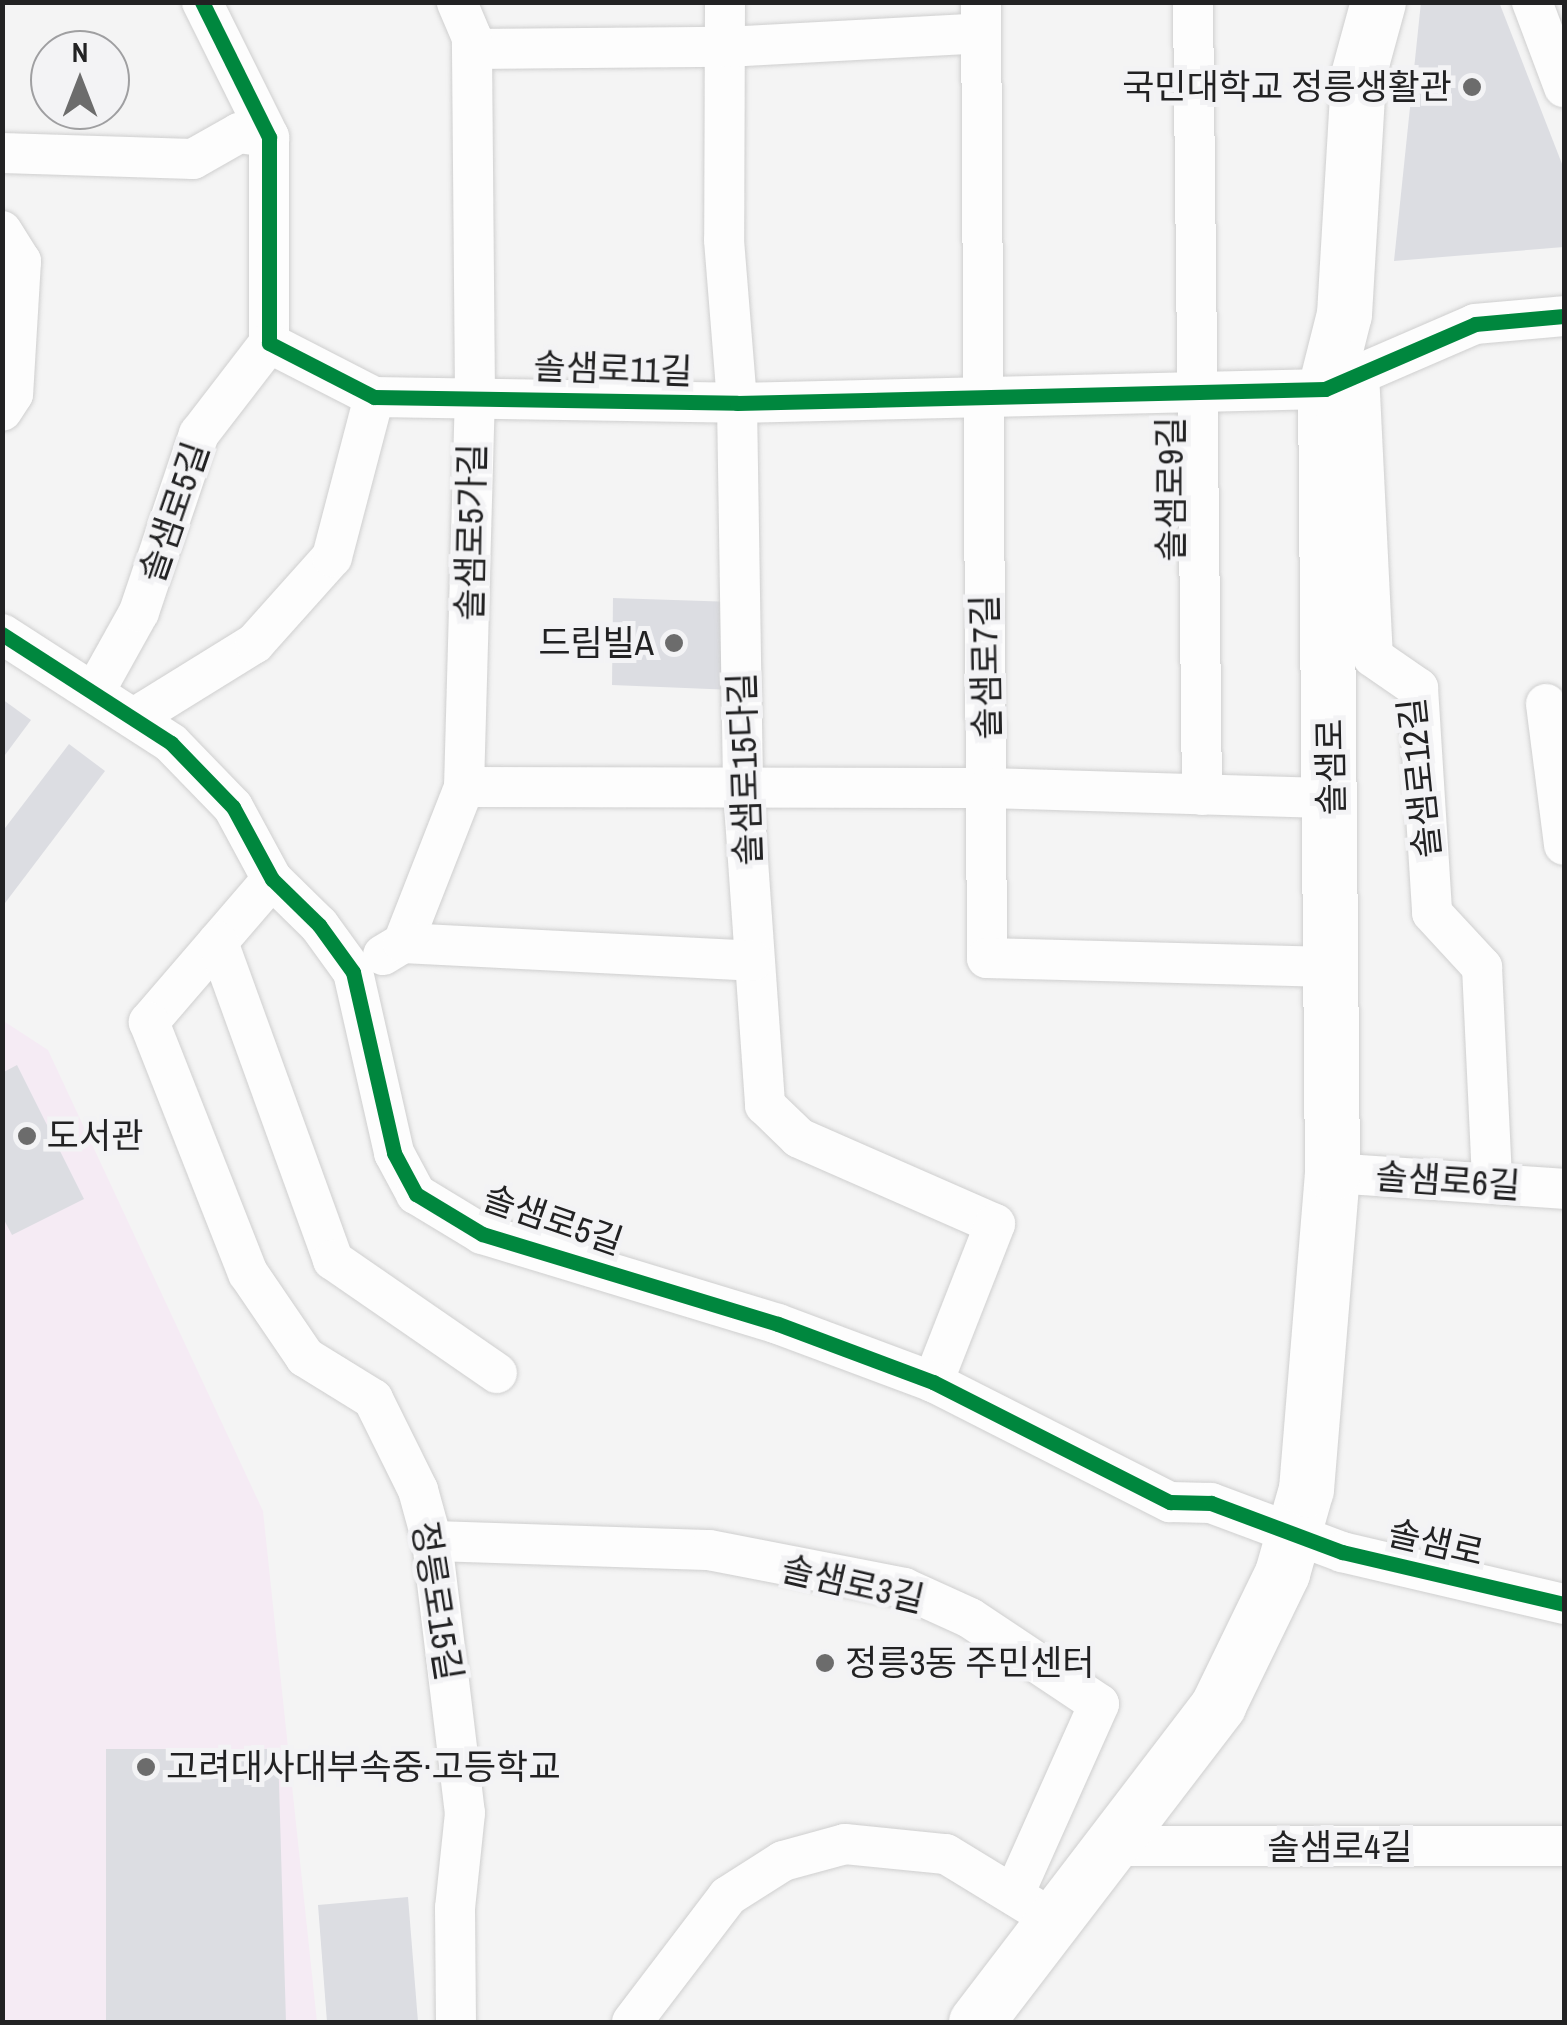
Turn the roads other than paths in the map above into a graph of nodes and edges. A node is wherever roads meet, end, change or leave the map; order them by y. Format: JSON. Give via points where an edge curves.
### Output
{"nodes":[{"id":1,"x":202,"y":2,"type":"edge"},
{"id":2,"x":457,"y":2,"type":"edge"},
{"id":3,"x":725,"y":2,"type":"edge"},
{"id":4,"x":1193,"y":2,"type":"edge"},
{"id":5,"x":1378,"y":2,"type":"edge"},
{"id":6,"x":1532,"y":2,"type":"edge"},
{"id":7,"x":981,"y":18,"type":"edge"},
{"id":8,"x":726,"y":47,"type":"junction"},
{"id":9,"x":472,"y":49,"type":"junction"},
{"id":10,"x":1564,"y":86,"type":"edge"},
{"id":11,"x":269,"y":137,"type":"junction"},
{"id":12,"x":2,"y":153,"type":"edge"},
{"id":13,"x":2,"y":231,"type":"edge"},
{"id":14,"x":1564,"y":316,"type":"edge"},
{"id":15,"x":269,"y":343,"type":"junction"},
{"id":16,"x":1342,"y":381,"type":"junction"},
{"id":17,"x":1200,"y":392,"type":"junction"},
{"id":18,"x":981,"y":395,"type":"junction"},
{"id":19,"x":374,"y":396,"type":"junction"},
{"id":20,"x":474,"y":396,"type":"junction"},
{"id":21,"x":737,"y":403,"type":"junction"},
{"id":22,"x":2,"y":411,"type":"edge"},
{"id":23,"x":2,"y":634,"type":"edge"},
{"id":24,"x":95,"y":691,"type":"junction"},
{"id":25,"x":1546,"y":704,"type":"dead end"},
{"id":26,"x":134,"y":718,"type":"junction"},
{"id":27,"x":464,"y":787,"type":"junction"},
{"id":28,"x":988,"y":788,"type":"junction"},
{"id":29,"x":744,"y":789,"type":"junction"},
{"id":30,"x":1202,"y":795,"type":"junction"},
{"id":31,"x":1333,"y":798,"type":"junction"},
{"id":32,"x":1564,"y":845,"type":"edge"},
{"id":33,"x":272,"y":879,"type":"junction"},
{"id":34,"x":218,"y":942,"type":"junction"},
{"id":35,"x":403,"y":944,"type":"junction"},
{"id":36,"x":753,"y":962,"type":"junction"},
{"id":37,"x":1330,"y":968,"type":"junction"},
{"id":38,"x":354,"y":972,"type":"junction"},
{"id":39,"x":1332,"y":1172,"type":"junction"},
{"id":40,"x":1492,"y":1183,"type":"junction"},
{"id":41,"x":1564,"y":1190,"type":"edge"},
{"id":42,"x":498,"y":1373,"type":"dead end"},
{"id":43,"x":933,"y":1382,"type":"junction"},
{"id":44,"x":1295,"y":1535,"type":"junction"},
{"id":45,"x":432,"y":1541,"type":"junction"},
{"id":46,"x":1564,"y":1604,"type":"edge"},
{"id":47,"x":1116,"y":1846,"type":"junction"},
{"id":48,"x":1564,"y":1846,"type":"edge"},
{"id":49,"x":1034,"y":1907,"type":"junction"},
{"id":50,"x":456,"y":2022,"type":"edge"},
{"id":51,"x":632,"y":2022,"type":"edge"},
{"id":52,"x":976,"y":2022,"type":"edge"}],
"edges":[{"from":1,"to":11,"type":"street"},
{"from":2,"to":9,"type":"street","name":"솔샘로5가길"},
{"from":3,"to":8,"type":"street","name":"솔샘로15다길"},
{"from":4,"to":17,"type":"street","name":"솔샘로9길"},
{"from":5,"to":16,"type":"main road","name":"솔샘로","via":[[1358,76]]},
{"from":6,"to":10,"type":"street"},
{"from":7,"to":8,"type":"street","name":"솔샘로7길"},
{"from":7,"to":18,"type":"street","name":"솔샘로7길"},
{"from":8,"to":9,"type":"street"},
{"from":8,"to":21,"type":"street","name":"솔샘로15다길","via":[[724,240]]},
{"from":9,"to":20,"type":"street","name":"솔샘로5가길"},
{"from":11,"to":12,"type":"street","via":[[238,133],[193,159]]},
{"from":11,"to":15,"type":"street"},
{"from":13,"to":22,"type":"street","via":[[21,261],[13,394]]},
{"from":14,"to":16,"type":"street","via":[[1475,324]]},
{"from":15,"to":19,"type":"street","name":"솔샘로11길"},
{"from":15,"to":24,"type":"street","name":"솔샘로5길","via":[[200,434],[139,612]]},
{"from":16,"to":17,"type":"street","name":"솔샘로11길"},
{"from":16,"to":31,"type":"main road","name":"솔샘로"},
{"from":16,"to":40,"type":"street","name":"솔샘로12길","via":[[1373,657],[1418,688],[1432,913],[1482,967]]},
{"from":17,"to":18,"type":"street","name":"솔샘로11길"},
{"from":17,"to":30,"type":"street","name":"솔샘로9길"},
{"from":18,"to":21,"type":"street","name":"솔샘로11길"},
{"from":18,"to":28,"type":"street","name":"솔샘로7길"},
{"from":19,"to":20,"type":"street","name":"솔샘로11길"},
{"from":19,"to":26,"type":"street","via":[[332,557],[255,643]]},
{"from":20,"to":21,"type":"street","name":"솔샘로11길"},
{"from":20,"to":27,"type":"street","name":"솔샘로5가길"},
{"from":21,"to":29,"type":"street","name":"솔샘로15다길"},
{"from":23,"to":24,"type":"street","name":"솔샘로5길"},
{"from":24,"to":26,"type":"street","name":"솔샘로5길"},
{"from":25,"to":32,"type":"street"},
{"from":26,"to":33,"type":"street","name":"솔샘로5길","via":[[171,743],[233,808]]},
{"from":27,"to":29,"type":"street"},
{"from":27,"to":35,"type":"street","name":"솔샘로5가길"},
{"from":28,"to":29,"type":"street"},
{"from":28,"to":30,"type":"street"},
{"from":28,"to":37,"type":"street","name":"솔샘로7길","via":[[987,958]]},
{"from":29,"to":36,"type":"street","name":"솔샘로15다길"},
{"from":30,"to":31,"type":"street"},
{"from":31,"to":37,"type":"main road","name":"솔샘로"},
{"from":33,"to":34,"type":"street"},
{"from":33,"to":38,"type":"street","name":"솔샘로5길"},
{"from":34,"to":42,"type":"street","via":[[333,1260]]},
{"from":34,"to":45,"type":"street","name":"정릉로15길","via":[[149,1022],[248,1273],[305,1357],[373,1399],[418,1490]]},
{"from":35,"to":36,"type":"street"},
{"from":35,"to":38,"type":"street"},
{"from":36,"to":43,"type":"street","name":"솔샘로15다길","via":[[766,1104],[799,1138],[995,1224]]},
{"from":37,"to":39,"type":"main road","name":"솔샘로"},
{"from":38,"to":43,"type":"street","name":"솔샘로5길","via":[[394,1153],[416,1194],[482,1234],[778,1324]]},
{"from":39,"to":40,"type":"street","name":"솔샘로6길"},
{"from":39,"to":44,"type":"main road","name":"솔샘로","via":[[1321,1355]]},
{"from":40,"to":41,"type":"street","name":"솔샘로6길"},
{"from":43,"to":44,"type":"street","name":"솔샘로5길","via":[[1170,1502],[1212,1503]]},
{"from":44,"to":46,"type":"street","name":"솔샘로"},
{"from":44,"to":47,"type":"main road","name":"솔샘로","via":[[1259,1630],[1218,1706]]},
{"from":45,"to":49,"type":"street","name":"솔샘로3길","via":[[709,1550],[904,1588],[970,1618],[1100,1704]]},
{"from":45,"to":50,"type":"street","name":"정릉로15길","via":[[465,1812],[455,1908]]},
{"from":47,"to":48,"type":"street","name":"솔샘로4길"},
{"from":47,"to":49,"type":"main road","name":"솔샘로"},
{"from":49,"to":51,"type":"street","via":[[946,1854],[845,1844],[783,1861],[728,1896]]},
{"from":49,"to":52,"type":"main road","name":"솔샘로"}]}
